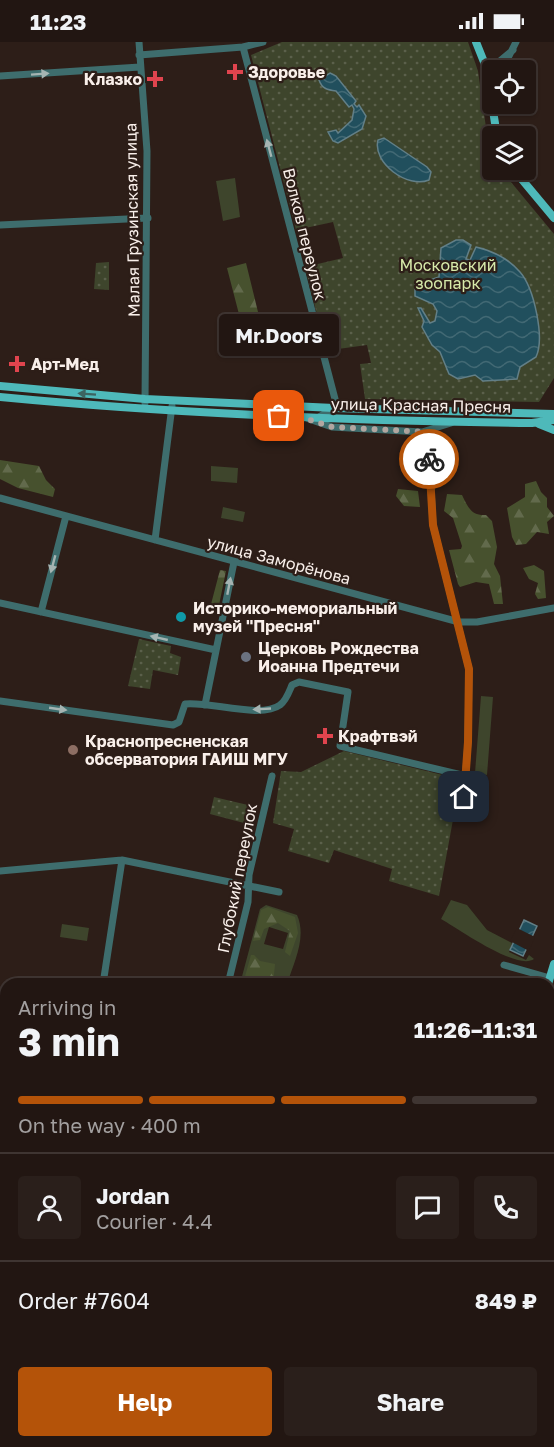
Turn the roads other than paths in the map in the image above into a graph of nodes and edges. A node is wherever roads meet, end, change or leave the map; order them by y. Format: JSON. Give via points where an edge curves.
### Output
{"nodes":[{"id":1,"x":139,"y":42,"type":"edge"},
{"id":2,"x":263,"y":42,"type":"edge"},
{"id":3,"x":476,"y":42,"type":"edge"},
{"id":4,"x":516,"y":42,"type":"edge"},
{"id":5,"x":243,"y":47,"type":"junction"},
{"id":6,"x":513,"y":50,"type":"junction"},
{"id":7,"x":139,"y":55,"type":"junction"},
{"id":8,"x":483,"y":60,"type":"edge"},
{"id":9,"x":501,"y":60,"type":"edge"},
{"id":10,"x":508,"y":60,"type":"edge"},
{"id":11,"x":140,"y":68,"type":"junction"},
{"id":12,"x":0,"y":76,"type":"edge"},
{"id":13,"x":522,"y":180,"type":"edge"},
{"id":14,"x":148,"y":218,"type":"junction"},
{"id":15,"x":554,"y":218,"type":"edge"},
{"id":16,"x":0,"y":225,"type":"edge"},
{"id":17,"x":0,"y":386,"type":"edge"},
{"id":18,"x":0,"y":397,"type":"edge"},
{"id":19,"x":145,"y":399,"type":"junction"},
{"id":20,"x":173,"y":400,"type":"junction"},
{"id":21,"x":334,"y":408,"type":"junction"},
{"id":22,"x":145,"y":409,"type":"junction"},
{"id":23,"x":172,"y":410,"type":"junction"},
{"id":24,"x":554,"y":414,"type":"edge"},
{"id":25,"x":301,"y":417,"type":"junction"},
{"id":26,"x":318,"y":418,"type":"junction"},
{"id":27,"x":554,"y":420,"type":"edge"},
{"id":28,"x":453,"y":422,"type":"junction"},
{"id":29,"x":532,"y":423,"type":"junction"},
{"id":30,"x":554,"y":430,"type":"edge"},
{"id":31,"x":428,"y":432,"type":"junction"},
{"id":32,"x":0,"y":498,"type":"edge"},
{"id":33,"x":66,"y":516,"type":"junction"},
{"id":34,"x":155,"y":540,"type":"junction"},
{"id":35,"x":234,"y":562,"type":"junction"},
{"id":36,"x":0,"y":603,"type":"edge"},
{"id":37,"x":554,"y":608,"type":"edge"},
{"id":38,"x":41,"y":612,"type":"junction"},
{"id":39,"x":459,"y":622,"type":"junction"},
{"id":40,"x":216,"y":650,"type":"junction"},
{"id":41,"x":0,"y":701,"type":"edge"},
{"id":42,"x":205,"y":705,"type":"junction"},
{"id":43,"x":272,"y":776,"type":"dead end"},
{"id":44,"x":466,"y":776,"type":"junction"},
{"id":45,"x":464,"y":797,"type":"dead end"},
{"id":46,"x":122,"y":860,"type":"junction"},
{"id":47,"x":0,"y":871,"type":"edge"},
{"id":48,"x":250,"y":887,"type":"junction"},
{"id":49,"x":279,"y":892,"type":"dead end"},
{"id":50,"x":504,"y":965,"type":"dead end"},
{"id":51,"x":104,"y":978,"type":"edge"},
{"id":52,"x":229,"y":978,"type":"edge"},
{"id":53,"x":541,"y":978,"type":"edge"}],
"edges":[{"from":1,"to":7,"type":"street","name":"Малая Грузинская улица"},
{"from":2,"to":5,"type":"street"},
{"from":3,"to":8,"type":"main road"},
{"from":4,"to":6,"type":"street"},
{"from":5,"to":7,"type":"street"},
{"from":21,"to":5,"type":"street","name":"Волков переулок","one_way":true},
{"from":6,"to":9,"type":"street"},
{"from":6,"to":10,"type":"street"},
{"from":7,"to":11,"type":"street","name":"Малая Грузинская улица"},
{"from":12,"to":11,"type":"street","one_way":true},
{"from":11,"to":14,"type":"street","name":"Малая Грузинская улица"},
{"from":13,"to":15,"type":"main road"},
{"from":14,"to":16,"type":"street"},
{"from":14,"to":19,"type":"street","name":"Малая Грузинская улица"},
{"from":19,"to":17,"type":"main road","name":"улица Красная Пресня","one_way":true},
{"from":18,"to":22,"type":"main road","name":"улица Красная Пресня"},
{"from":19,"to":20,"type":"main road","name":"улица Красная Пресня"},
{"from":19,"to":22,"type":"street","name":"Малая Грузинская улица"},
{"from":20,"to":21,"type":"main road","name":"улица Красная Пресня"},
{"from":20,"to":23,"type":"street"},
{"from":21,"to":24,"type":"main road","name":"улица Красная Пресня"},
{"from":21,"to":26,"type":"street"},
{"from":22,"to":23,"type":"main road","name":"улица Красная Пресня"},
{"from":23,"to":25,"type":"main road","name":"улица Красная Пресня"},
{"from":23,"to":34,"type":"street"},
{"from":25,"to":26,"type":"main road","name":"улица Красная Пресня"},
{"from":25,"to":31,"type":"street","via":[[332,427]]},
{"from":26,"to":28,"type":"main road","name":"улица Красная Пресня"},
{"from":27,"to":29,"type":"main road","name":"улица Красная Пресня"},
{"from":28,"to":29,"type":"main road","name":"улица Красная Пресня"},
{"from":28,"to":31,"type":"street"},
{"from":29,"to":30,"type":"main road"},
{"from":31,"to":39,"type":"street","via":[[433,525]]},
{"from":32,"to":33,"type":"street","name":"улица Заморёнова"},
{"from":33,"to":34,"type":"street","name":"улица Заморёнова"},
{"from":33,"to":38,"type":"street","one_way":true},
{"from":34,"to":35,"type":"street","name":"улица Заморёнова"},
{"from":35,"to":39,"type":"street","name":"улица Заморёнова"},
{"from":40,"to":35,"type":"street","one_way":true},
{"from":36,"to":38,"type":"street"},
{"from":37,"to":39,"type":"street","name":"улица Заморёнова"},
{"from":40,"to":38,"type":"street","one_way":true},
{"from":39,"to":44,"type":"street","via":[[470,677]]},
{"from":40,"to":42,"type":"street"},
{"from":41,"to":42,"type":"street","one_way":true,"via":[[173,725],[179,722],[185,704]]},
{"from":44,"to":42,"type":"street","one_way":true,"via":[[342,747],[338,742],[348,692],[296,682],[283,704],[276,708]]},
{"from":43,"to":48,"type":"street","name":"Глубокий переулок","via":[[249,875]]},
{"from":44,"to":45,"type":"street"},
{"from":46,"to":47,"type":"street"},
{"from":46,"to":48,"type":"street"},
{"from":46,"to":51,"type":"street"},
{"from":48,"to":49,"type":"street"},
{"from":48,"to":52,"type":"street","name":"Глубокий переулок"},
{"from":50,"to":53,"type":"street"}]}
